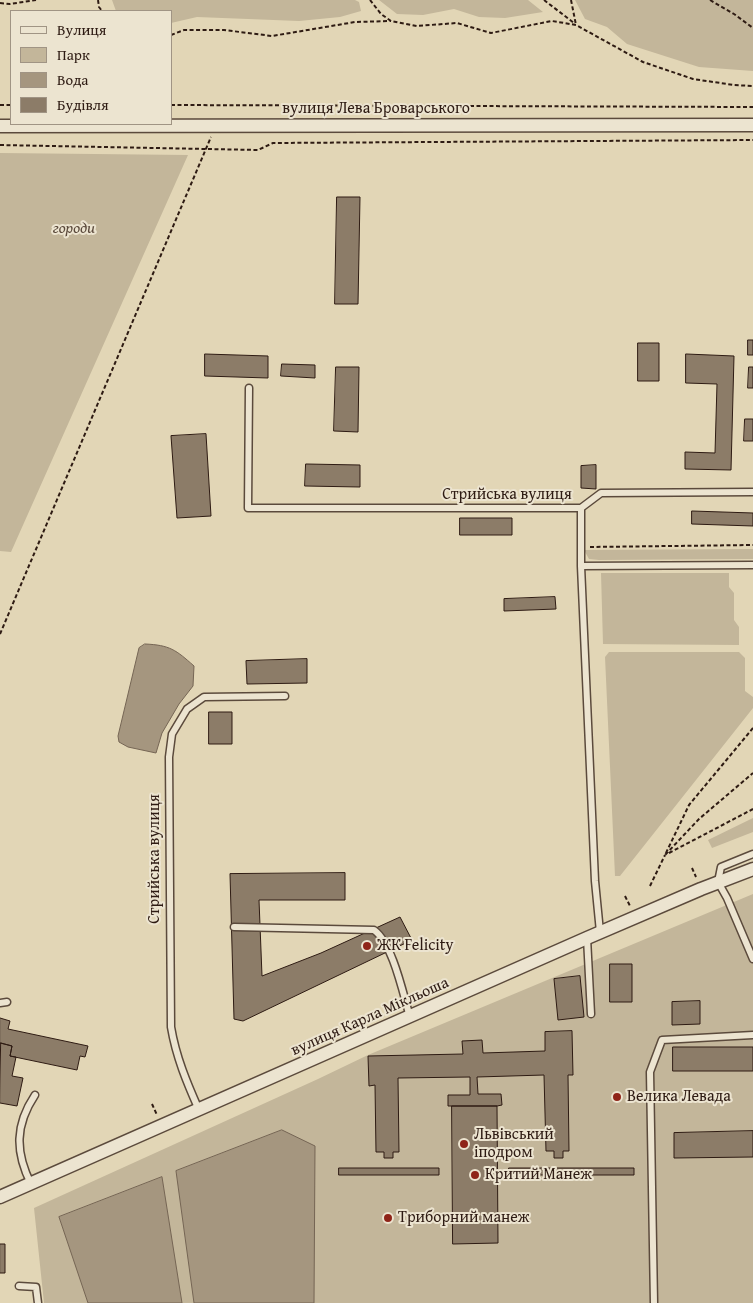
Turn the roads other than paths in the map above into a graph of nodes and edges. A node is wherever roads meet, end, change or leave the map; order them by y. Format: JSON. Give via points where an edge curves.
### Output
{"nodes":[{"id":1,"x":753,"y":125,"type":"edge"},
{"id":2,"x":0,"y":126,"type":"edge"},
{"id":3,"x":249,"y":388,"type":"dead end"},
{"id":4,"x":753,"y":492,"type":"edge"},
{"id":5,"x":581,"y":508,"type":"junction"},
{"id":6,"x":753,"y":565,"type":"edge"},
{"id":7,"x":581,"y":566,"type":"junction"},
{"id":8,"x":285,"y":696,"type":"dead end"},
{"id":9,"x":753,"y":854,"type":"edge"},
{"id":10,"x":753,"y":869,"type":"edge"},
{"id":11,"x":718,"y":882,"type":"junction"},
{"id":12,"x":234,"y":927,"type":"dead end"},
{"id":13,"x":600,"y":932,"type":"junction"},
{"id":14,"x":587,"y":938,"type":"junction"},
{"id":15,"x":750,"y":948,"type":"edge"},
{"id":16,"x":753,"y":958,"type":"edge"},
{"id":17,"x":8,"y":1002,"type":"dead end"},
{"id":18,"x":0,"y":1003,"type":"edge"},
{"id":19,"x":590,"y":1014,"type":"dead end"},
{"id":20,"x":410,"y":1017,"type":"junction"},
{"id":21,"x":753,"y":1035,"type":"edge"},
{"id":22,"x":35,"y":1095,"type":"dead end"},
{"id":23,"x":199,"y":1110,"type":"junction"},
{"id":24,"x":31,"y":1184,"type":"junction"},
{"id":25,"x":0,"y":1197,"type":"edge"},
{"id":26,"x":19,"y":1286,"type":"dead end"},
{"id":27,"x":38,"y":1303,"type":"edge"},
{"id":28,"x":654,"y":1303,"type":"edge"}],
"edges":[{"from":1,"to":2,"type":"street","name":"вулиця Лева Броварського"},
{"from":3,"to":5,"type":"lane","name":"Стрийська вулиця","via":[[248,508]]},
{"from":4,"to":5,"type":"lane","via":[[602,493]]},
{"from":5,"to":7,"type":"lane","name":"Стрийська вулиця"},
{"from":6,"to":7,"type":"lane"},
{"from":7,"to":13,"type":"lane","name":"Стрийська вулиця"},
{"from":8,"to":23,"type":"lane","name":"Стрийська вулиця","via":[[204,697],[187,709],[172,734],[168,757],[171,1027],[180,1067]]},
{"from":9,"to":11,"type":"lane","via":[[721,867]]},
{"from":10,"to":11,"type":"street","name":"вулиця Карла Мікльоша"},
{"from":11,"to":13,"type":"street","name":"вулиця Карла Мікльоша"},
{"from":11,"to":15,"type":"lane"},
{"from":12,"to":20,"type":"lane","via":[[374,930],[379,933],[395,964]]},
{"from":13,"to":14,"type":"street","name":"вулиця Карла Мікльоша"},
{"from":14,"to":19,"type":"lane"},
{"from":14,"to":20,"type":"street","name":"вулиця Карла Мікльоша"},
{"from":15,"to":16,"type":"lane"},
{"from":17,"to":18,"type":"lane"},
{"from":20,"to":23,"type":"street","name":"вулиця Карла Мікльоша"},
{"from":21,"to":28,"type":"lane","via":[[662,1040],[650,1072]]},
{"from":22,"to":24,"type":"lane","via":[[21,1122],[19,1138],[22,1161]]},
{"from":23,"to":24,"type":"street","name":"вулиця Карла Мікльоша"},
{"from":24,"to":25,"type":"street","name":"вулиця Карла Мікльоша"},
{"from":26,"to":27,"type":"lane","via":[[36,1287]]}]}
